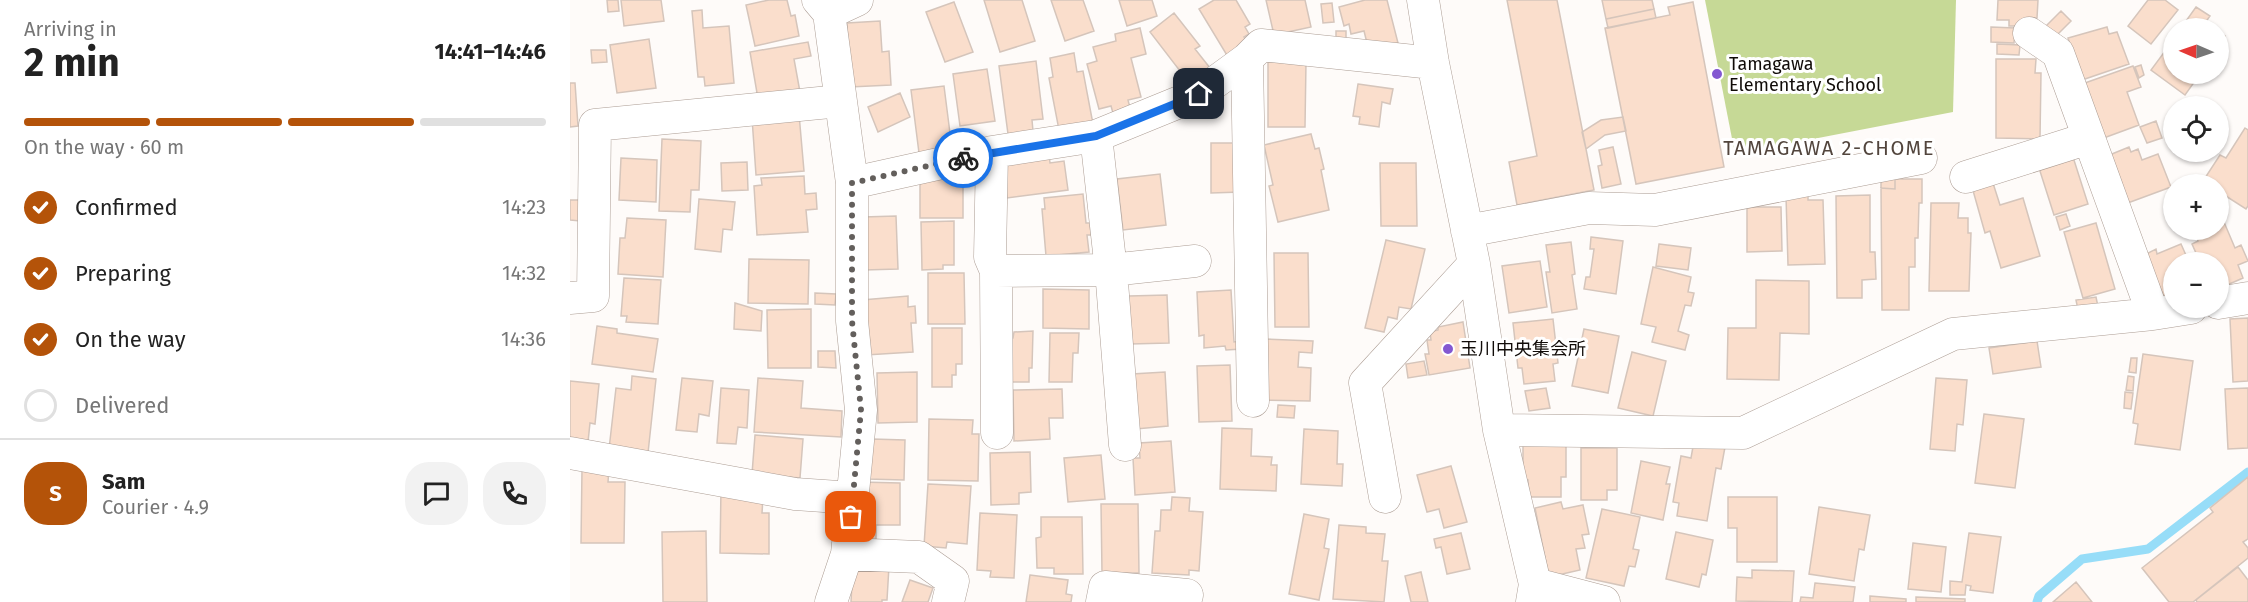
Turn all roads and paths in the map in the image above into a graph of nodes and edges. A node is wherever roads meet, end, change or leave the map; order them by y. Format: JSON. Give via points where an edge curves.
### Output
{"nodes":[{"id":1,"x":857,"y":0,"type":"edge"},
{"id":2,"x":1423,"y":0,"type":"edge"},
{"id":3,"x":823,"y":7,"type":"edge"},
{"id":4,"x":2029,"y":33,"type":"dead end"},
{"id":5,"x":1247,"y":59,"type":"junction"},
{"id":6,"x":1433,"y":63,"type":"junction"},
{"id":7,"x":840,"y":100,"type":"junction"},
{"id":8,"x":1096,"y":136,"type":"junction"},
{"id":9,"x":2089,"y":138,"type":"junction"},
{"id":10,"x":992,"y":152,"type":"junction"},
{"id":11,"x":1921,"y":158,"type":"dead end"},
{"id":12,"x":1966,"y":177,"type":"dead end"},
{"id":13,"x":852,"y":183,"type":"junction"},
{"id":14,"x":1467,"y":231,"type":"junction"},
{"id":15,"x":1195,"y":261,"type":"dead end"},
{"id":16,"x":1474,"y":264,"type":"junction"},
{"id":17,"x":1111,"y":270,"type":"junction"},
{"id":18,"x":996,"y":271,"type":"junction"},
{"id":19,"x":570,"y":298,"type":"edge"},
{"id":20,"x":2248,"y":298,"type":"edge"},
{"id":21,"x":2229,"y":301,"type":"edge"},
{"id":22,"x":2163,"y":312,"type":"edge"},
{"id":23,"x":2153,"y":314,"type":"junction"},
{"id":24,"x":1253,"y":401,"type":"dead end"},
{"id":25,"x":1500,"y":430,"type":"junction"},
{"id":26,"x":997,"y":433,"type":"dead end"},
{"id":27,"x":1125,"y":445,"type":"dead end"},
{"id":28,"x":570,"y":453,"type":"edge"},
{"id":29,"x":1385,"y":497,"type":"dead end"},
{"id":30,"x":853,"y":498,"type":"junction"},
{"id":31,"x":847,"y":554,"type":"junction"},
{"id":32,"x":1534,"y":593,"type":"edge"},
{"id":33,"x":952,"y":600,"type":"edge"},
{"id":34,"x":831,"y":602,"type":"edge"},
{"id":35,"x":1102,"y":602,"type":"edge"},
{"id":36,"x":1185,"y":602,"type":"edge"},
{"id":37,"x":1604,"y":602,"type":"edge"}],
"edges":[{"from":1,"to":3,"type":"street"},
{"from":2,"to":6,"type":"street"},
{"from":3,"to":7,"type":"street"},
{"from":4,"to":9,"type":"street","via":[[2058,53]]},
{"from":5,"to":6,"type":"street","via":[[1261,45]]},
{"from":5,"to":8,"type":"street","via":[[1199,94]]},
{"from":5,"to":24,"type":"street"},
{"from":6,"to":14,"type":"street"},
{"from":7,"to":13,"type":"street"},
{"from":7,"to":19,"type":"street","via":[[595,124],[593,296]]},
{"from":8,"to":10,"type":"street"},
{"from":8,"to":17,"type":"street"},
{"from":9,"to":12,"type":"street"},
{"from":9,"to":23,"type":"street"},
{"from":10,"to":13,"type":"street"},
{"from":10,"to":18,"type":"street","via":[[990,257]]},
{"from":11,"to":14,"type":"street","via":[[1655,210],[1589,208]]},
{"from":13,"to":30,"type":"street","via":[[852,321],[861,410]]},
{"from":14,"to":16,"type":"street"},
{"from":15,"to":17,"type":"street"},
{"from":16,"to":25,"type":"street"},
{"from":16,"to":29,"type":"street","via":[[1365,383]]},
{"from":17,"to":18,"type":"street"},
{"from":17,"to":27,"type":"street"},
{"from":18,"to":26,"type":"street"},
{"from":20,"to":21,"type":"street"},
{"from":22,"to":23,"type":"street"},
{"from":23,"to":25,"type":"street","via":[[1953,334],[1743,434]]},
{"from":25,"to":32,"type":"street"},
{"from":28,"to":30,"type":"street","via":[[795,494]]},
{"from":30,"to":31,"type":"street"},
{"from":31,"to":33,"type":"street","via":[[919,557],[953,581]]},
{"from":31,"to":34,"type":"street"},
{"from":32,"to":37,"type":"street"},
{"from":35,"to":36,"type":"street","via":[[1105,587],[1186,595]]}]}
